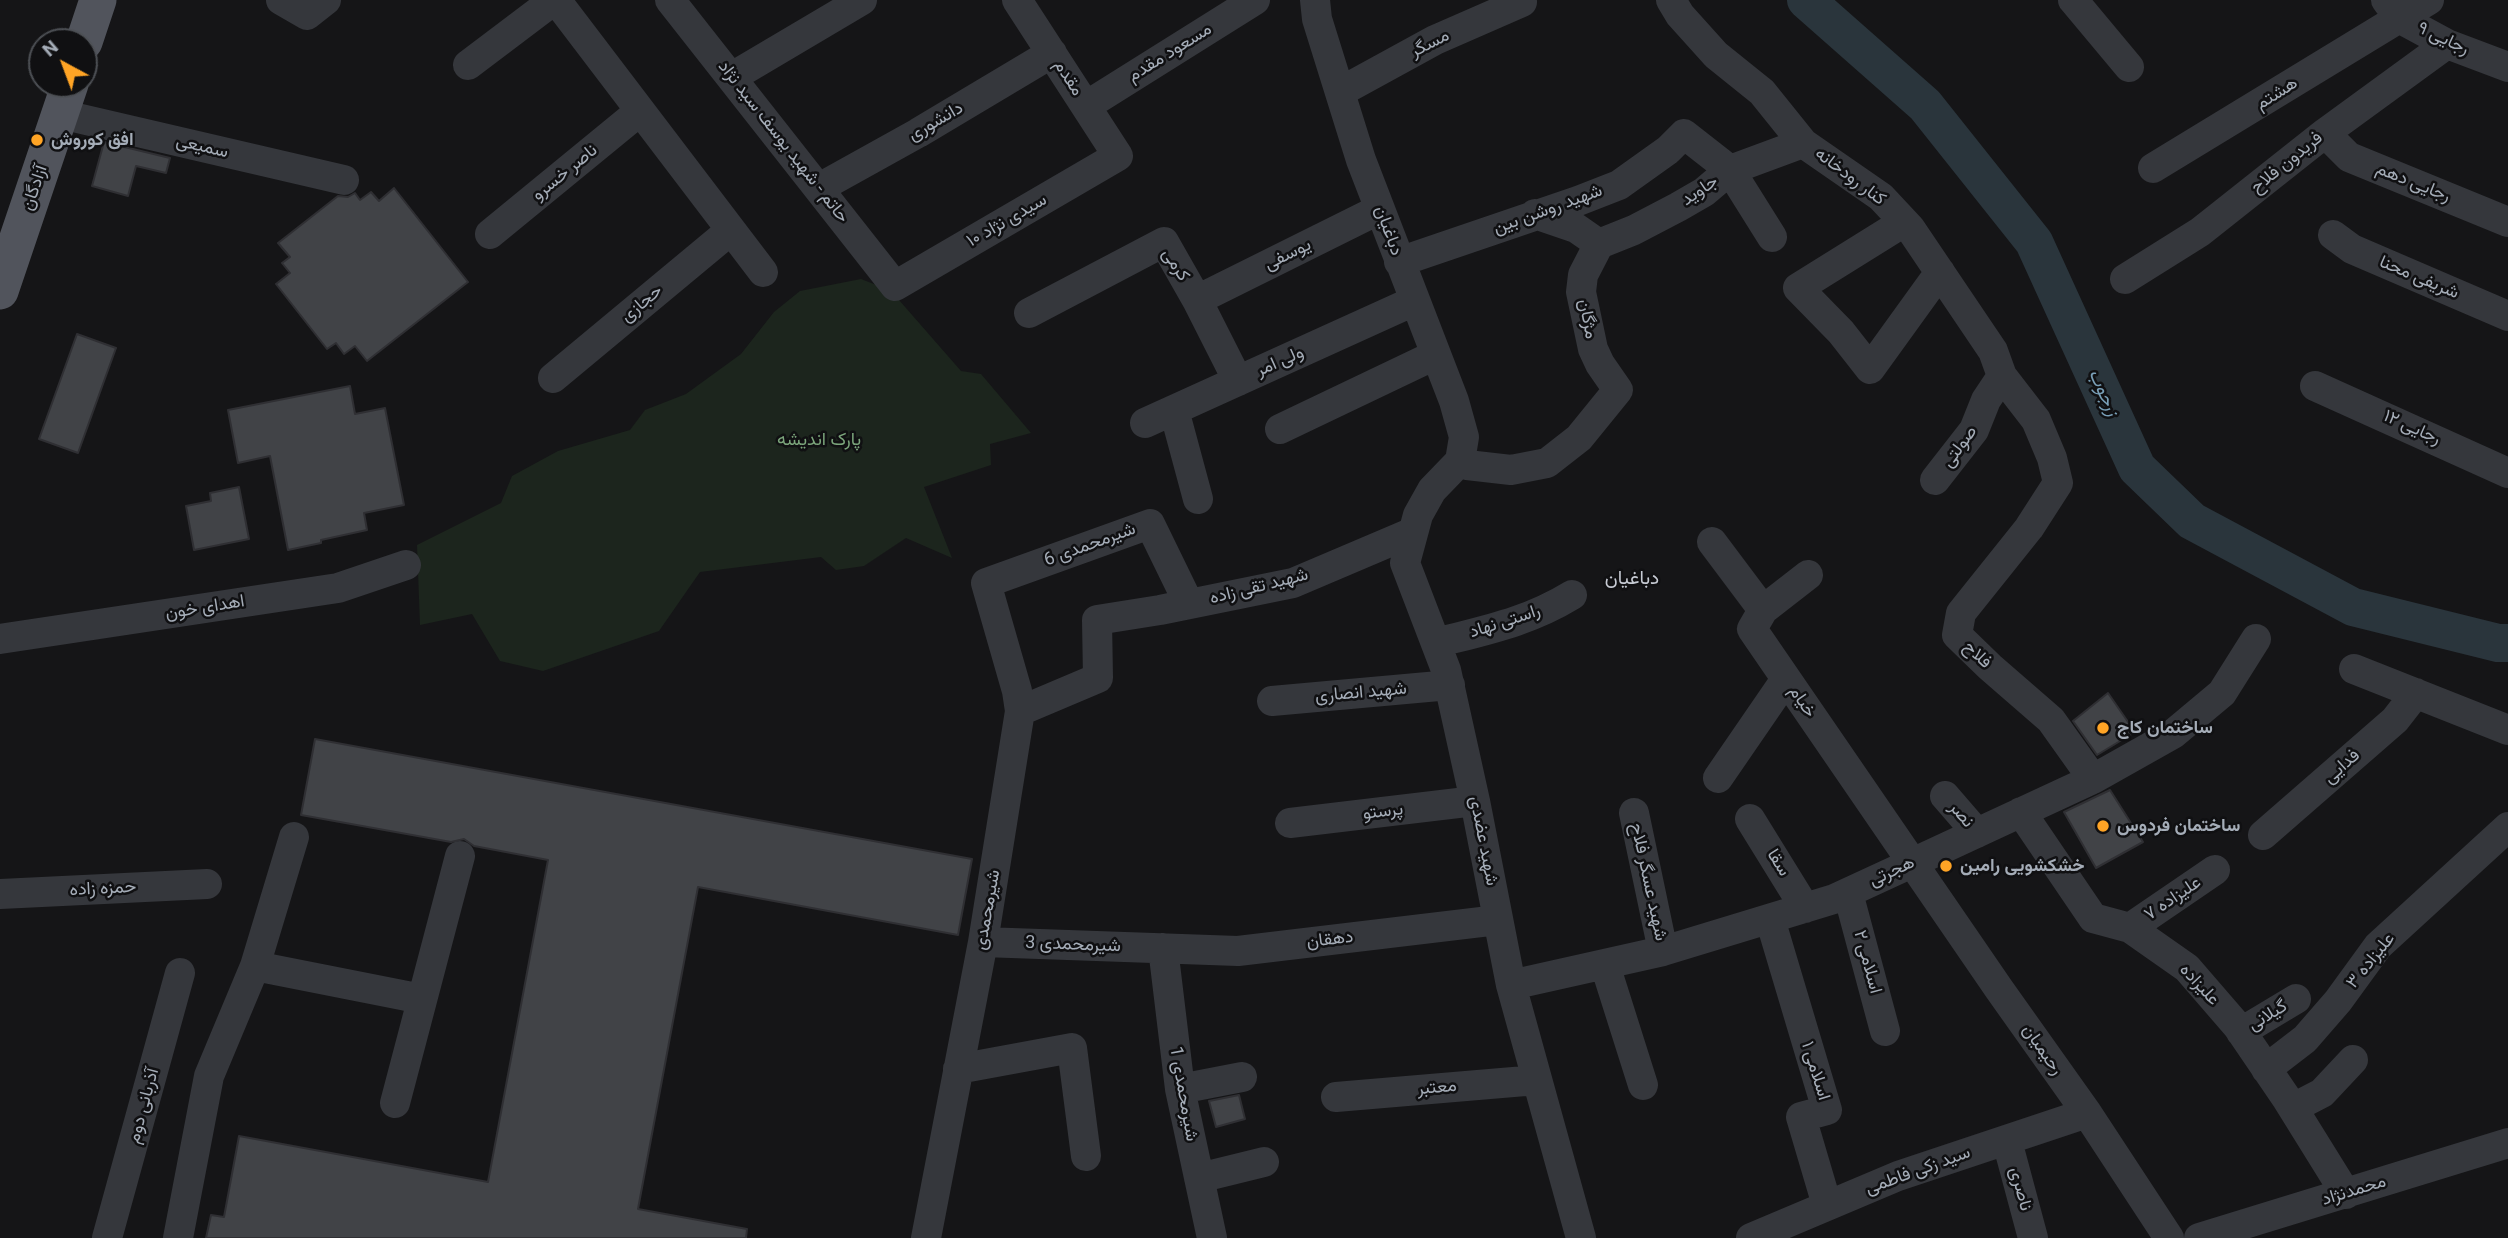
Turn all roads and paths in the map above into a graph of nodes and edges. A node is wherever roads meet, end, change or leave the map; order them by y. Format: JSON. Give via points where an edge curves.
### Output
{"nodes":[{"id":1,"x":98,"y":0,"type":"edge"},
{"id":2,"x":281,"y":0,"type":"edge"},
{"id":3,"x":326,"y":0,"type":"edge"},
{"id":4,"x":555,"y":0,"type":"edge"},
{"id":5,"x":670,"y":0,"type":"edge"},
{"id":6,"x":862,"y":0,"type":"edge"},
{"id":7,"x":1017,"y":0,"type":"edge"},
{"id":8,"x":1255,"y":0,"type":"edge"},
{"id":9,"x":1315,"y":0,"type":"edge"},
{"id":10,"x":1671,"y":0,"type":"edge"},
{"id":11,"x":2073,"y":0,"type":"edge"},
{"id":12,"x":2429,"y":0,"type":"edge"},
{"id":13,"x":1522,"y":2,"type":"dead end"},
{"id":14,"x":2393,"y":9,"type":"edge"},
{"id":15,"x":89,"y":28,"type":"edge"},
{"id":16,"x":2447,"y":44,"type":"junction"},
{"id":17,"x":1052,"y":53,"type":"junction"},
{"id":18,"x":468,"y":65,"type":"dead end"},
{"id":19,"x":2129,"y":67,"type":"dead end"},
{"id":20,"x":2508,"y":67,"type":"edge"},
{"id":21,"x":732,"y":77,"type":"junction"},
{"id":22,"x":1340,"y":92,"type":"junction"},
{"id":23,"x":65,"y":99,"type":"edge"},
{"id":24,"x":1086,"y":106,"type":"junction"},
{"id":25,"x":640,"y":111,"type":"junction"},
{"id":26,"x":2325,"y":133,"type":"junction"},
{"id":27,"x":1803,"y":143,"type":"junction"},
{"id":28,"x":1118,"y":156,"type":"joint"},
{"id":29,"x":2153,"y":168,"type":"dead end"},
{"id":30,"x":1730,"y":170,"type":"junction"},
{"id":31,"x":331,"y":177,"type":"dead end"},
{"id":32,"x":819,"y":188,"type":"junction"},
{"id":33,"x":1380,"y":209,"type":"junction"},
{"id":34,"x":1535,"y":214,"type":"junction"},
{"id":35,"x":1904,"y":222,"type":"junction"},
{"id":36,"x":2508,"y":222,"type":"edge"},
{"id":37,"x":731,"y":230,"type":"junction"},
{"id":38,"x":490,"y":234,"type":"dead end"},
{"id":39,"x":2333,"y":234,"type":"dead end"},
{"id":40,"x":1772,"y":237,"type":"dead end"},
{"id":41,"x":1599,"y":244,"type":"junction"},
{"id":42,"x":7,"y":246,"type":"edge"},
{"id":43,"x":1399,"y":262,"type":"junction"},
{"id":44,"x":763,"y":272,"type":"dead end"},
{"id":45,"x":1940,"y":272,"type":"junction"},
{"id":46,"x":2125,"y":279,"type":"dead end"},
{"id":47,"x":895,"y":286,"type":"joint"},
{"id":48,"x":0,"y":291,"type":"edge"},
{"id":49,"x":1197,"y":300,"type":"junction"},
{"id":50,"x":1414,"y":301,"type":"junction"},
{"id":51,"x":1029,"y":313,"type":"dead end"},
{"id":52,"x":2508,"y":316,"type":"edge"},
{"id":53,"x":1436,"y":355,"type":"junction"},
{"id":54,"x":2002,"y":376,"type":"junction"},
{"id":55,"x":553,"y":378,"type":"dead end"},
{"id":56,"x":1238,"y":381,"type":"junction"},
{"id":57,"x":2315,"y":386,"type":"dead end"},
{"id":58,"x":1174,"y":410,"type":"junction"},
{"id":59,"x":1145,"y":423,"type":"dead end"},
{"id":60,"x":1280,"y":429,"type":"dead end"},
{"id":61,"x":1460,"y":461,"type":"junction"},
{"id":62,"x":2508,"y":473,"type":"edge"},
{"id":63,"x":1936,"y":480,"type":"dead end"},
{"id":64,"x":2058,"y":483,"type":"joint"},
{"id":65,"x":1198,"y":499,"type":"dead end"},
{"id":66,"x":1413,"y":531,"type":"junction"},
{"id":67,"x":1712,"y":542,"type":"dead end"},
{"id":68,"x":406,"y":565,"type":"dead end"},
{"id":69,"x":1808,"y":575,"type":"dead end"},
{"id":70,"x":986,"y":583,"type":"joint"},
{"id":71,"x":1572,"y":595,"type":"dead end"},
{"id":72,"x":1189,"y":604,"type":"junction"},
{"id":73,"x":1763,"y":610,"type":"junction"},
{"id":74,"x":0,"y":639,"type":"edge"},
{"id":75,"x":2256,"y":639,"type":"dead end"},
{"id":76,"x":1436,"y":643,"type":"junction"},
{"id":77,"x":2354,"y":669,"type":"dead end"},
{"id":78,"x":1786,"y":679,"type":"junction"},
{"id":79,"x":1450,"y":685,"type":"junction"},
{"id":80,"x":2417,"y":693,"type":"junction"},
{"id":81,"x":1272,"y":701,"type":"dead end"},
{"id":82,"x":1020,"y":711,"type":"junction"},
{"id":83,"x":2508,"y":730,"type":"edge"},
{"id":84,"x":1718,"y":778,"type":"dead end"},
{"id":85,"x":2093,"y":779,"type":"junction"},
{"id":86,"x":1945,"y":796,"type":"dead end"},
{"id":87,"x":1475,"y":801,"type":"junction"},
{"id":88,"x":2021,"y":812,"type":"junction"},
{"id":89,"x":1634,"y":813,"type":"dead end"},
{"id":90,"x":1750,"y":819,"type":"dead end"},
{"id":91,"x":1290,"y":823,"type":"dead end"},
{"id":92,"x":2508,"y":827,"type":"edge"},
{"id":93,"x":1977,"y":833,"type":"junction"},
{"id":94,"x":2263,"y":835,"type":"dead end"},
{"id":95,"x":294,"y":837,"type":"dead end"},
{"id":96,"x":460,"y":856,"type":"dead end"},
{"id":97,"x":1912,"y":863,"type":"junction"},
{"id":98,"x":2215,"y":870,"type":"dead end"},
{"id":99,"x":206,"y":884,"type":"dead end"},
{"id":100,"x":1848,"y":893,"type":"junction"},
{"id":101,"x":0,"y":894,"type":"edge"},
{"id":102,"x":1805,"y":908,"type":"junction"},
{"id":103,"x":1770,"y":919,"type":"junction"},
{"id":104,"x":1498,"y":920,"type":"junction"},
{"id":105,"x":2130,"y":928,"type":"junction"},
{"id":106,"x":983,"y":942,"type":"junction"},
{"id":107,"x":1163,"y":948,"type":"junction"},
{"id":108,"x":1663,"y":951,"type":"junction"},
{"id":109,"x":1605,"y":965,"type":"junction"},
{"id":110,"x":256,"y":967,"type":"junction"},
{"id":111,"x":180,"y":974,"type":"dead end"},
{"id":112,"x":1511,"y":985,"type":"junction"},
{"id":113,"x":422,"y":999,"type":"junction"},
{"id":114,"x":2296,"y":999,"type":"dead end"},
{"id":115,"x":1885,"y":1031,"type":"dead end"},
{"id":116,"x":2241,"y":1032,"type":"junction"},
{"id":117,"x":2353,"y":1060,"type":"dead end"},
{"id":118,"x":958,"y":1069,"type":"junction"},
{"id":119,"x":2266,"y":1069,"type":"junction"},
{"id":120,"x":1242,"y":1077,"type":"dead end"},
{"id":121,"x":1537,"y":1080,"type":"junction"},
{"id":122,"x":1643,"y":1086,"type":"dead end"},
{"id":123,"x":1180,"y":1089,"type":"junction"},
{"id":124,"x":1336,"y":1097,"type":"dead end"},
{"id":125,"x":395,"y":1103,"type":"dead end"},
{"id":126,"x":2293,"y":1108,"type":"junction"},
{"id":127,"x":2087,"y":1113,"type":"junction"},
{"id":128,"x":2007,"y":1141,"type":"junction"},
{"id":129,"x":2508,"y":1143,"type":"edge"},
{"id":130,"x":1086,"y":1156,"type":"dead end"},
{"id":131,"x":1264,"y":1163,"type":"dead end"},
{"id":132,"x":1199,"y":1178,"type":"junction"},
{"id":133,"x":2346,"y":1194,"type":"junction"},
{"id":134,"x":1827,"y":1205,"type":"junction"},
{"id":135,"x":2246,"y":1232,"type":"edge"},
{"id":136,"x":107,"y":1238,"type":"edge"},
{"id":137,"x":178,"y":1238,"type":"edge"},
{"id":138,"x":926,"y":1238,"type":"edge"},
{"id":139,"x":1212,"y":1238,"type":"edge"},
{"id":140,"x":1581,"y":1238,"type":"edge"},
{"id":141,"x":1751,"y":1238,"type":"edge"},
{"id":142,"x":2033,"y":1238,"type":"edge"},
{"id":143,"x":2169,"y":1238,"type":"edge"},
{"id":144,"x":2199,"y":1238,"type":"edge"}],
"edges":[{"from":1,"to":15,"type":"main road"},
{"from":2,"to":3,"type":"street","via":[[307,15]]},
{"from":4,"to":18,"type":"street"},
{"from":4,"to":25,"type":"street"},
{"from":5,"to":21,"type":"street","name":"حاتم - شهید یوسف سید نژاد"},
{"from":6,"to":21,"type":"street"},
{"from":7,"to":17,"type":"street","name":"مقدم"},
{"from":8,"to":24,"type":"street","name":"مسعود مقدم"},
{"from":9,"to":22,"type":"street","name":"دباغیان"},
{"from":10,"to":27,"type":"street","name":"کنار رودخانه","via":[[1716,55],[1762,92]]},
{"from":11,"to":19,"type":"street"},
{"from":12,"to":14,"type":"street","name":"هشتم"},
{"from":13,"to":22,"type":"street","name":"مسگر","via":[[1435,40]]},
{"from":14,"to":16,"type":"street","name":"رجایی ۹"},
{"from":14,"to":29,"type":"street","name":"هشتم"},
{"from":16,"to":20,"type":"street","name":"رجایی ۹"},
{"from":16,"to":26,"type":"street","name":"فریدون فلاح"},
{"from":17,"to":24,"type":"street","name":"مقدم"},
{"from":17,"to":32,"type":"street","name":"دانشوری"},
{"from":21,"to":32,"type":"street","name":"حاتم - شهید یوسف سید نژاد"},
{"from":22,"to":33,"type":"street","name":"دباغیان"},
{"from":23,"to":31,"type":"street","name":"سمیعی"},
{"from":23,"to":42,"type":"main road","name":"آزادگان"},
{"from":24,"to":28,"type":"street","name":"مقدم"},
{"from":25,"to":37,"type":"street"},
{"from":25,"to":38,"type":"street","name":"ناصر خسرو"},
{"from":26,"to":36,"type":"street","name":"رجایی دهم","via":[[2349,156]]},
{"from":26,"to":46,"type":"street","name":"فریدون فلاح","via":[[2200,232]]},
{"from":27,"to":30,"type":"street","name":"جاوید"},
{"from":27,"to":35,"type":"street","name":"کنار رودخانه","via":[[1881,197]]},
{"from":28,"to":47,"type":"street","name":"سیدی نژاد ۱۰"},
{"from":30,"to":34,"type":"street","name":"شهید روشن بین","via":[[1684,134],[1619,185]]},
{"from":30,"to":40,"type":"street"},
{"from":30,"to":41,"type":"street","name":"جاوید","via":[[1704,192]]},
{"from":32,"to":47,"type":"street","name":"حاتم - شهید یوسف سید نژاد"},
{"from":33,"to":43,"type":"street","name":"دباغیان"},
{"from":33,"to":49,"type":"street","name":"یوسفی"},
{"from":34,"to":41,"type":"street","via":[[1576,228]]},
{"from":34,"to":43,"type":"street","name":"شهید روشن بین"},
{"from":35,"to":45,"type":"street","name":"کنار رودخانه"},
{"from":35,"to":45,"type":"street","via":[[1798,288],[1870,369]]},
{"from":37,"to":44,"type":"street"},
{"from":37,"to":55,"type":"street","name":"حجازی"},
{"from":39,"to":52,"type":"street","name":"شریفی محنا","via":[[2352,250]]},
{"from":41,"to":61,"type":"street","name":"مژگان","via":[[1583,275],[1581,292],[1593,349],[1618,390],[1579,438],[1547,463],[1511,470]]},
{"from":42,"to":48,"type":"main road","name":"آزادگان"},
{"from":43,"to":50,"type":"street","name":"دباغیان"},
{"from":45,"to":54,"type":"street","name":"کنار رودخانه","via":[[1993,351]]},
{"from":49,"to":51,"type":"street","name":"کرمی","via":[[1164,243]]},
{"from":49,"to":56,"type":"street","name":"کرمی"},
{"from":50,"to":53,"type":"street","name":"دباغیان"},
{"from":50,"to":56,"type":"street","name":"ولی امر"},
{"from":53,"to":60,"type":"street"},
{"from":53,"to":61,"type":"street","name":"دباغیان","via":[[1464,437]]},
{"from":54,"to":63,"type":"street","name":"صولتی","via":[[1974,430]]},
{"from":54,"to":64,"type":"street","name":"کنار رودخانه","via":[[2036,420]]},
{"from":56,"to":58,"type":"street","name":"ولی امر"},
{"from":57,"to":62,"type":"street","name":"رجایی ۱۲"},
{"from":58,"to":59,"type":"street","name":"ولی امر"},
{"from":58,"to":65,"type":"street"},
{"from":61,"to":66,"type":"street","name":"شهید عضدی","via":[[1432,490]]},
{"from":64,"to":85,"type":"street","name":"فلاح","via":[[2029,528],[1961,613],[1956,635],[2052,720]]},
{"from":66,"to":72,"type":"street","name":"شهید تقی زاده","via":[[1293,583]]},
{"from":66,"to":76,"type":"street","name":"شهید عضدی","via":[[1405,564]]},
{"from":67,"to":73,"type":"street"},
{"from":68,"to":74,"type":"street","name":"اهدای خون","via":[[338,588]]},
{"from":69,"to":73,"type":"street"},
{"from":70,"to":72,"type":"street","name":"شیرمحمدی 6","via":[[1150,524]]},
{"from":70,"to":82,"type":"street","name":"شیرمحمدی"},
{"from":71,"to":76,"type":"street","name":"راستی نهاد","via":[[1517,622]]},
{"from":72,"to":82,"type":"street","name":"شهید تقی زاده","via":[[1097,620],[1098,678]]},
{"from":73,"to":78,"type":"street","name":"خیام","via":[[1752,629]]},
{"from":75,"to":85,"type":"street","name":"هجرتی","via":[[2222,693],[2173,734]]},
{"from":76,"to":79,"type":"street","name":"شهید عضدی"},
{"from":77,"to":80,"type":"street"},
{"from":78,"to":84,"type":"street"},
{"from":78,"to":97,"type":"street","name":"خیام"},
{"from":79,"to":81,"type":"street","name":"شهید انصاری"},
{"from":79,"to":87,"type":"street","name":"شهید عضدی"},
{"from":80,"to":83,"type":"street"},
{"from":80,"to":94,"type":"street","name":"فدایی","via":[[2395,720]]},
{"from":82,"to":106,"type":"street","name":"شیرمحمدی"},
{"from":85,"to":88,"type":"street","name":"هجرتی"},
{"from":86,"to":93,"type":"street","name":"نصر"},
{"from":87,"to":91,"type":"street","name":"پرستو"},
{"from":87,"to":104,"type":"street","name":"شهید عضدی"},
{"from":88,"to":93,"type":"street","name":"هجرتی"},
{"from":88,"to":105,"type":"street","name":"علیزاده","via":[[2093,918]]},
{"from":89,"to":108,"type":"street","name":"شهید عسگر فلاح"},
{"from":90,"to":102,"type":"street","name":"سقا"},
{"from":92,"to":119,"type":"street","name":"علیزاده ۳","via":[[2378,946],[2305,1039]]},
{"from":93,"to":97,"type":"street","name":"هجرتی"},
{"from":95,"to":110,"type":"street"},
{"from":96,"to":113,"type":"street"},
{"from":97,"to":100,"type":"street","name":"هجرتی"},
{"from":97,"to":127,"type":"street","name":"رحیمیان"},
{"from":98,"to":105,"type":"street","name":"علیزاده ۷"},
{"from":99,"to":101,"type":"street","name":"حمزه زاده"},
{"from":100,"to":102,"type":"street","name":"هجرتی"},
{"from":100,"to":115,"type":"street","name":"اسلامی ۲"},
{"from":102,"to":103,"type":"street","name":"هجرتی"},
{"from":103,"to":108,"type":"street","name":"هجرتی"},
{"from":103,"to":134,"type":"street","name":"اسلامی ۱","via":[[1827,1110],[1801,1118]]},
{"from":104,"to":107,"type":"street","name":"دهقان","via":[[1238,951]]},
{"from":104,"to":112,"type":"street","name":"شهید عضدی"},
{"from":105,"to":116,"type":"street","name":"علیزاده","via":[[2187,968]]},
{"from":106,"to":107,"type":"street","name":"شیرمحمدی 3"},
{"from":106,"to":118,"type":"street","name":"شیرمحمدی"},
{"from":107,"to":123,"type":"street","name":"شیرمحمدی 1"},
{"from":108,"to":109,"type":"street","name":"هجرتی"},
{"from":109,"to":112,"type":"street","name":"هجرتی"},
{"from":109,"to":122,"type":"street"},
{"from":110,"to":113,"type":"street"},
{"from":110,"to":137,"type":"street","via":[[209,1076]]},
{"from":111,"to":136,"type":"street","name":"آذربانی دوم"},
{"from":112,"to":121,"type":"street","name":"شهید عضدی"},
{"from":113,"to":125,"type":"street"},
{"from":114,"to":116,"type":"street","name":"گیلانی"},
{"from":116,"to":119,"type":"street","name":"علیزاده"},
{"from":117,"to":126,"type":"street","via":[[2328,1088]]},
{"from":118,"to":130,"type":"street","via":[[1072,1048]]},
{"from":118,"to":138,"type":"street","name":"شیرمحمدی"},
{"from":119,"to":126,"type":"street","name":"علیزاده"},
{"from":120,"to":123,"type":"street"},
{"from":121,"to":124,"type":"street","name":"معتبر"},
{"from":121,"to":140,"type":"street","name":"شهید عضدی"},
{"from":123,"to":132,"type":"street","name":"شیرمحمدی 1"},
{"from":126,"to":133,"type":"street","name":"علیزاده"},
{"from":127,"to":128,"type":"street","name":"سید زکی فاطمی"},
{"from":127,"to":143,"type":"street","name":"رحیمیان"},
{"from":128,"to":134,"type":"street","name":"سید زکی فاطمی","via":[[1898,1176]]},
{"from":128,"to":142,"type":"street","name":"ناصری"},
{"from":129,"to":133,"type":"street","name":"محمدنژاد"},
{"from":131,"to":132,"type":"street"},
{"from":132,"to":139,"type":"street","name":"شیرمحمدی 1"},
{"from":133,"to":135,"type":"street","name":"محمدنژاد"},
{"from":134,"to":141,"type":"street","name":"سید زکی فاطمی"},
{"from":135,"to":144,"type":"street","name":"محمدنژاد"}]}
